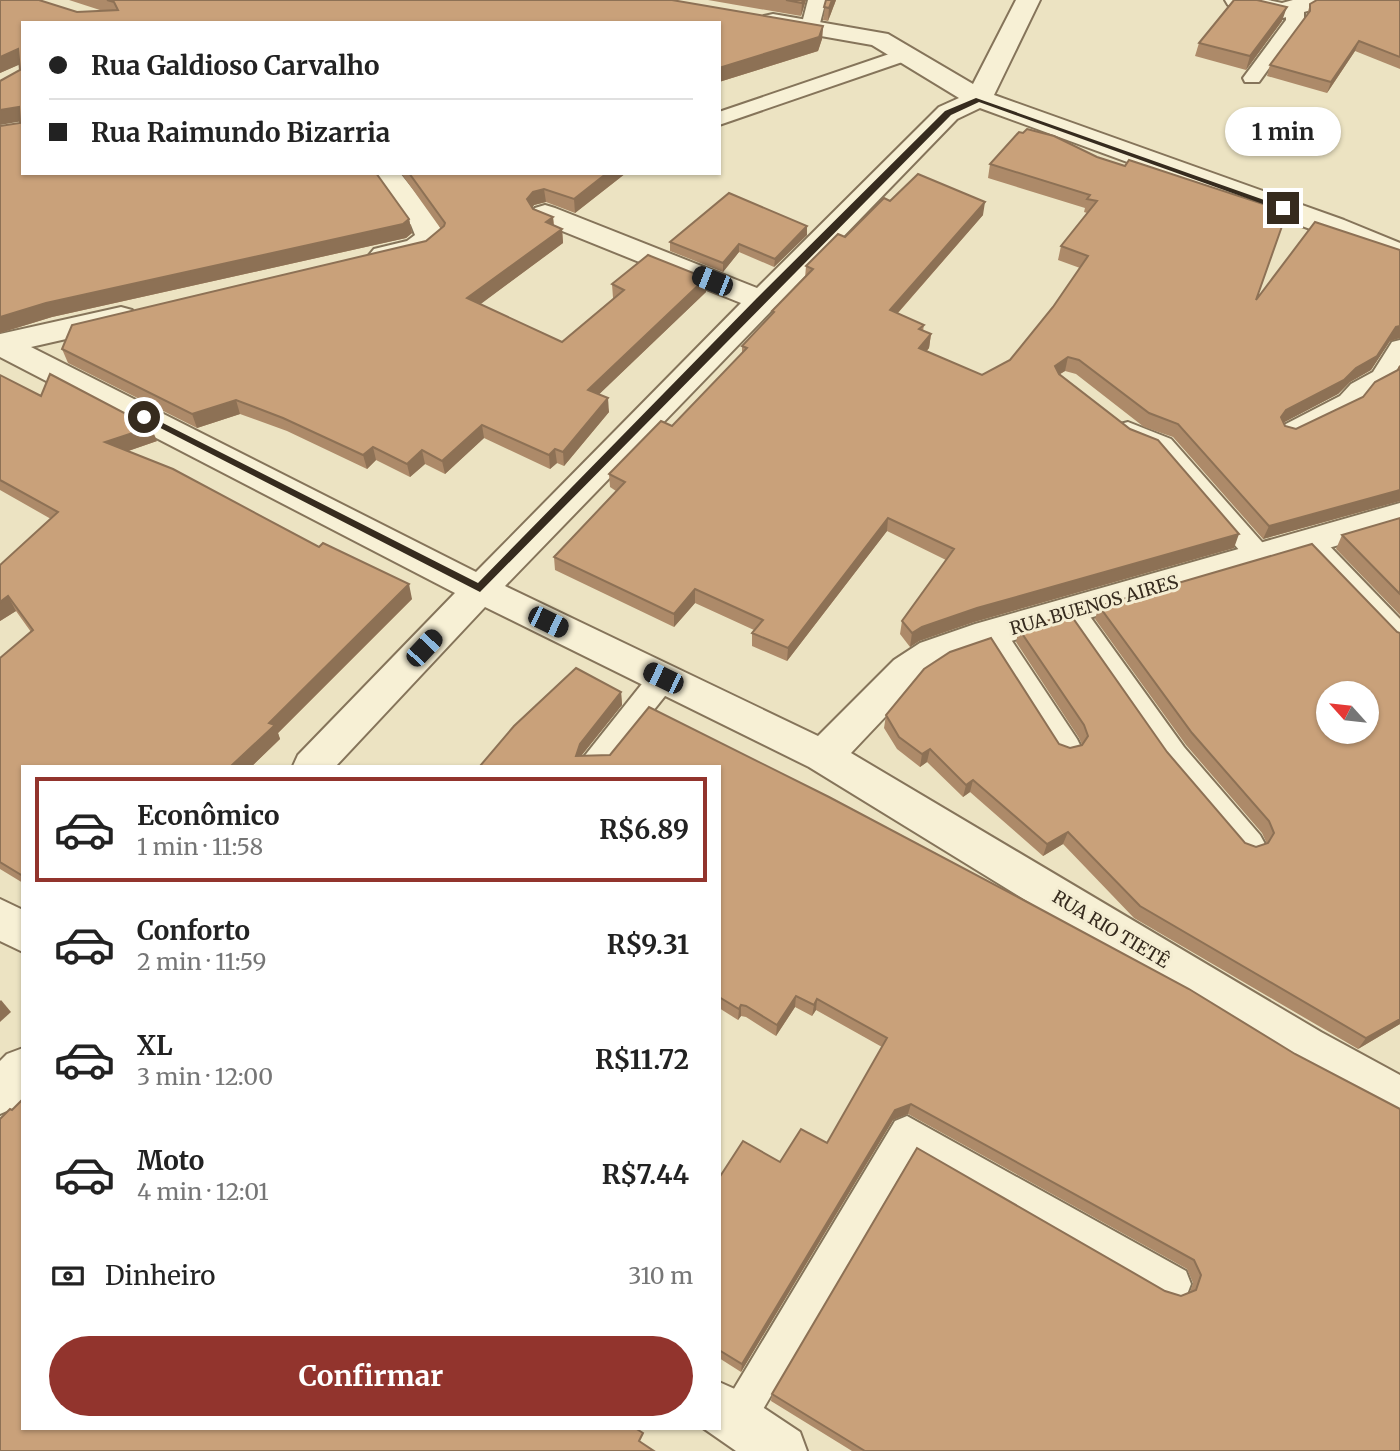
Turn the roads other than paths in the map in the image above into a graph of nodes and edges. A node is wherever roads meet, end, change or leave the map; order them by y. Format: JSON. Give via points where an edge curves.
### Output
{"nodes":[{"id":1,"x":817,"y":0,"type":"edge"},
{"id":2,"x":1028,"y":0,"type":"edge"},
{"id":3,"x":1237,"y":0,"type":"edge"},
{"id":4,"x":1300,"y":4,"type":"edge"},
{"id":5,"x":744,"y":16,"type":"edge"},
{"id":6,"x":810,"y":27,"type":"junction"},
{"id":7,"x":904,"y":55,"type":"junction"},
{"id":8,"x":1252,"y":78,"type":"dead end"},
{"id":9,"x":979,"y":99,"type":"junction"},
{"id":10,"x":721,"y":118,"type":"edge"},
{"id":11,"x":387,"y":175,"type":"edge"},
{"id":12,"x":545,"y":214,"type":"edge"},
{"id":13,"x":1400,"y":253,"type":"edge"},
{"id":14,"x":363,"y":260,"type":"edge"},
{"id":15,"x":760,"y":300,"type":"junction"},
{"id":16,"x":146,"y":311,"type":"edge"},
{"id":17,"x":0,"y":344,"type":"edge"},
{"id":18,"x":1400,"y":347,"type":"edge"},
{"id":19,"x":1105,"y":413,"type":"edge"},
{"id":20,"x":1290,"y":432,"type":"edge"},
{"id":21,"x":1400,"y":515,"type":"edge"},
{"id":22,"x":1310,"y":542,"type":"junction"},
{"id":23,"x":1260,"y":557,"type":"junction"},
{"id":24,"x":480,"y":589,"type":"junction"},
{"id":25,"x":1072,"y":611,"type":"junction"},
{"id":26,"x":993,"y":634,"type":"junction"},
{"id":27,"x":1400,"y":636,"type":"edge"},
{"id":28,"x":663,"y":678,"type":"junction"},
{"id":29,"x":1067,"y":747,"type":"edge"},
{"id":30,"x":823,"y":756,"type":"junction"},
{"id":31,"x":313,"y":765,"type":"edge"},
{"id":32,"x":594,"y":765,"type":"edge"},
{"id":33,"x":1250,"y":844,"type":"edge"},
{"id":34,"x":0,"y":918,"type":"edge"},
{"id":35,"x":21,"y":932,"type":"edge"},
{"id":36,"x":21,"y":1071,"type":"edge"},
{"id":37,"x":0,"y":1092,"type":"edge"},
{"id":38,"x":1400,"y":1099,"type":"edge"},
{"id":39,"x":1172,"y":1284,"type":"dead end"},
{"id":40,"x":728,"y":1414,"type":"edge"},
{"id":41,"x":781,"y":1451,"type":"edge"}],
"edges":[{"from":1,"to":6,"type":"lane"},
{"from":2,"to":9,"type":"street"},
{"from":3,"to":4,"type":"street","via":[[1283,11]]},
{"from":4,"to":8,"type":"lane","via":[[1295,20]]},
{"from":5,"to":6,"type":"street"},
{"from":6,"to":7,"type":"street","via":[[879,39]]},
{"from":7,"to":9,"type":"street"},
{"from":7,"to":10,"type":"lane"},
{"from":9,"to":13,"type":"street"},
{"from":9,"to":15,"type":"street","via":[[948,113]]},
{"from":11,"to":14,"type":"street","via":[[425,223],[431,238],[417,247]]},
{"from":12,"to":15,"type":"street"},
{"from":15,"to":24,"type":"street"},
{"from":16,"to":17,"type":"street"},
{"from":17,"to":24,"type":"street","name":"RUA RIO TIETÊ"},
{"from":18,"to":20,"type":"lane","via":[[1381,377],[1359,388],[1348,402]]},
{"from":19,"to":23,"type":"lane","via":[[1135,435],[1163,445]]},
{"from":21,"to":22,"type":"street","name":"RUA BUENOS AIRES"},
{"from":22,"to":23,"type":"street","name":"RUA BUENOS AIRES"},
{"from":22,"to":27,"type":"lane"},
{"from":23,"to":25,"type":"street","name":"RUA BUENOS AIRES"},
{"from":24,"to":28,"type":"street","name":"RUA RIO TIETÊ"},
{"from":24,"to":31,"type":"street"},
{"from":25,"to":26,"type":"street","name":"RUA BUENOS AIRES"},
{"from":25,"to":33,"type":"lane","via":[[1174,755]]},
{"from":26,"to":29,"type":"lane"},
{"from":26,"to":30,"type":"street","name":"RUA BUENOS AIRES","via":[[933,653],[907,670]]},
{"from":28,"to":30,"type":"street","name":"RUA RIO TIETÊ"},
{"from":28,"to":32,"type":"lane"},
{"from":30,"to":38,"type":"street","name":"RUA RIO TIETÊ","via":[[1305,1047]]},
{"from":34,"to":35,"type":"street"},
{"from":36,"to":37,"type":"street"},
{"from":39,"to":40,"type":"lane","via":[[907,1132]]},
{"from":40,"to":41,"type":"street"}]}
